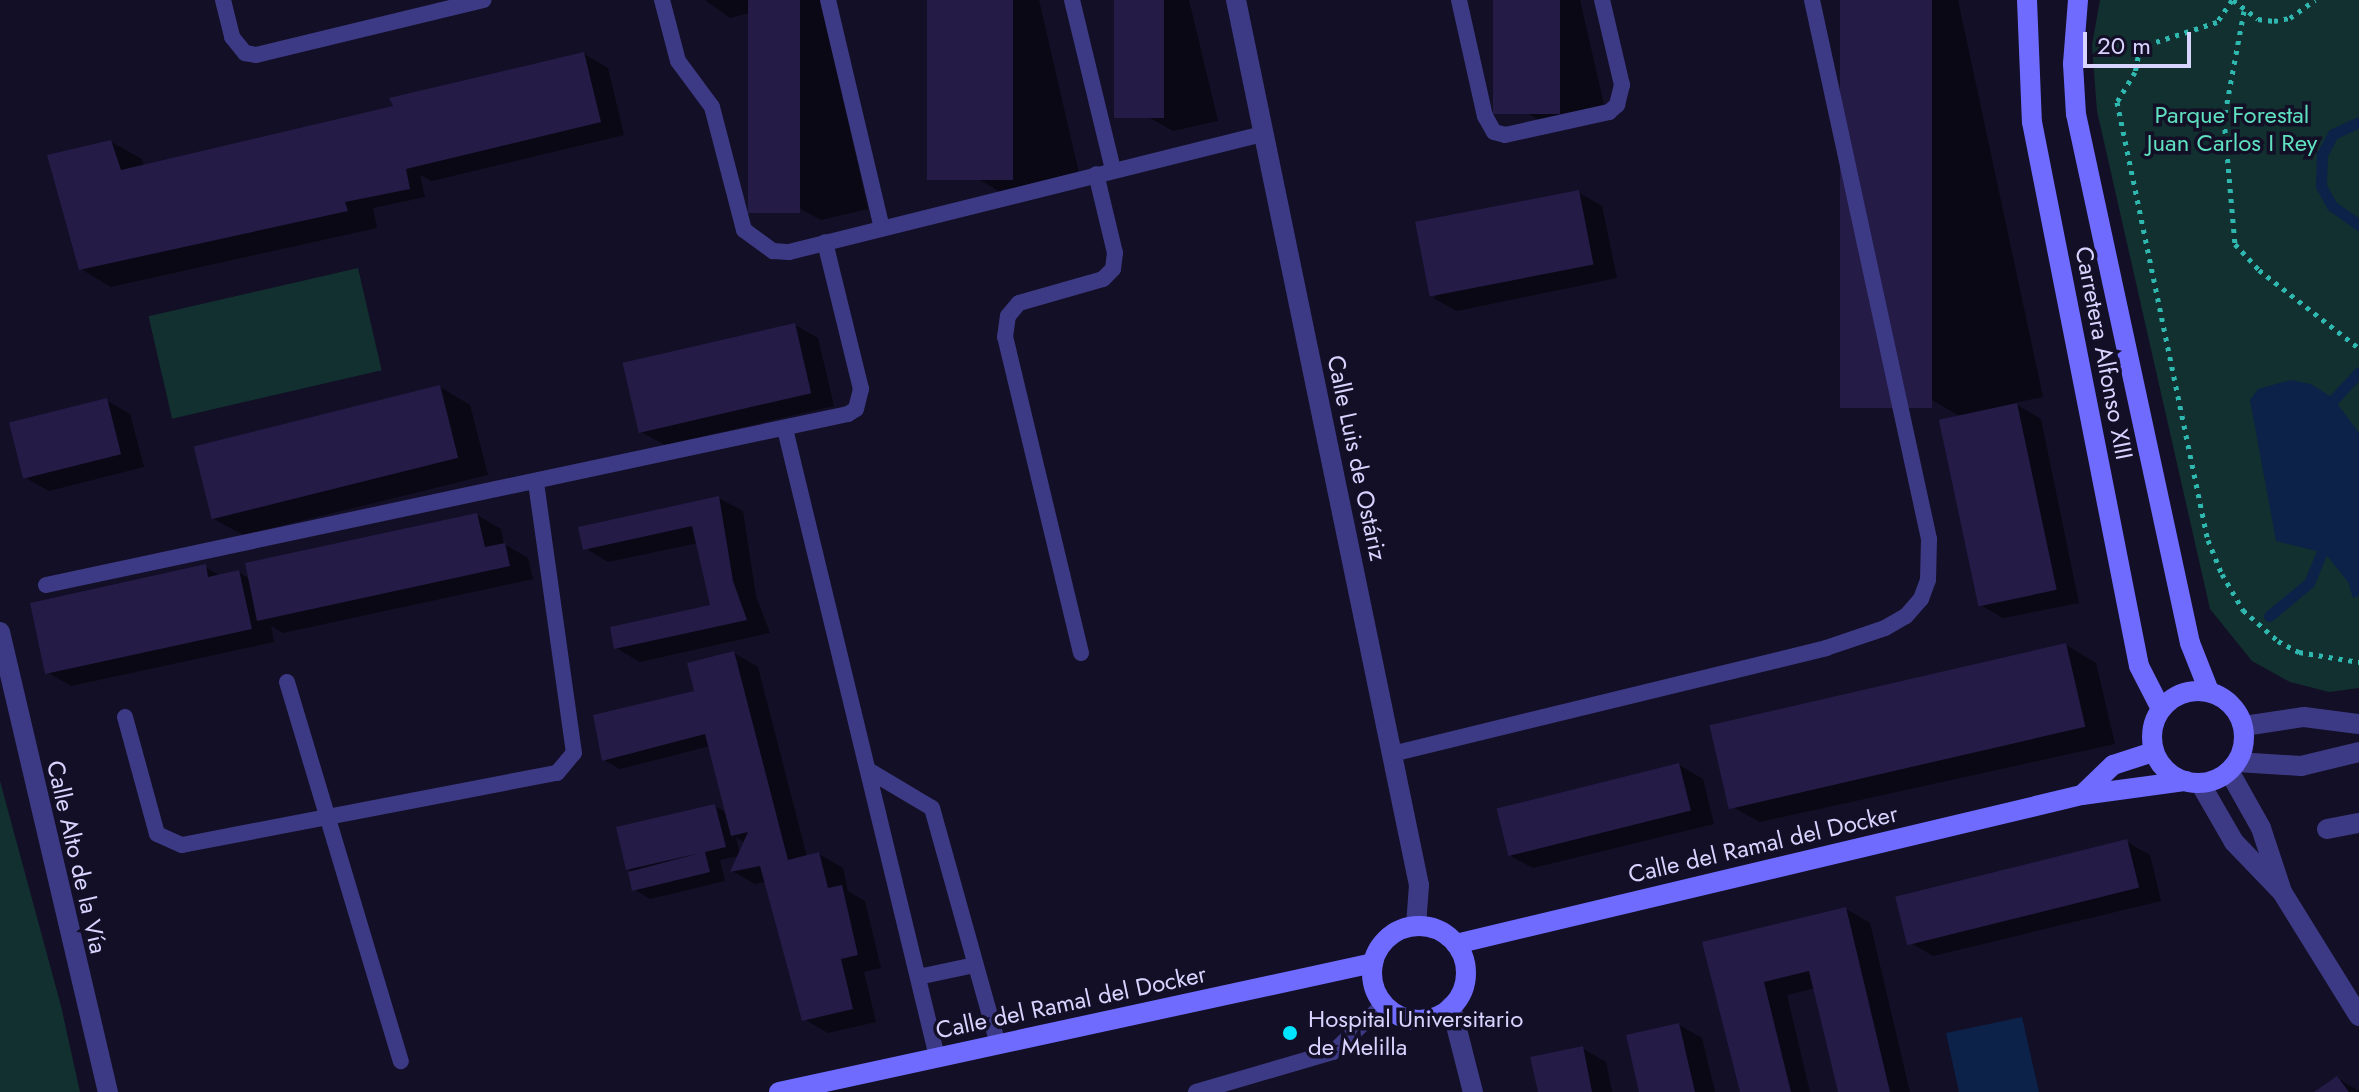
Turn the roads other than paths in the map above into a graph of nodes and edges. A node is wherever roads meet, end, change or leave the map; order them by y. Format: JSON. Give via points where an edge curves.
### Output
{"nodes":[{"id":1,"x":223,"y":0,"type":"edge"},
{"id":2,"x":483,"y":0,"type":"edge"},
{"id":3,"x":662,"y":0,"type":"edge"},
{"id":4,"x":828,"y":0,"type":"edge"},
{"id":5,"x":1072,"y":0,"type":"edge"},
{"id":6,"x":1236,"y":0,"type":"edge"},
{"id":7,"x":1459,"y":0,"type":"edge"},
{"id":8,"x":1602,"y":0,"type":"edge"},
{"id":9,"x":1812,"y":0,"type":"edge"},
{"id":10,"x":2027,"y":0,"type":"edge"},
{"id":11,"x":2078,"y":0,"type":"edge"},
{"id":12,"x":1264,"y":134,"type":"junction"},
{"id":13,"x":1104,"y":172,"type":"junction"},
{"id":14,"x":882,"y":228,"type":"junction"},
{"id":15,"x":825,"y":242,"type":"junction"},
{"id":16,"x":785,"y":429,"type":"junction"},
{"id":17,"x":536,"y":484,"type":"junction"},
{"id":18,"x":46,"y":585,"type":"dead end"},
{"id":19,"x":0,"y":632,"type":"edge"},
{"id":20,"x":1081,"y":653,"type":"dead end"},
{"id":21,"x":287,"y":682,"type":"dead end"},
{"id":22,"x":2209,"y":691,"type":"junction"},
{"id":23,"x":2161,"y":709,"type":"junction"},
{"id":24,"x":125,"y":717,"type":"dead end"},
{"id":25,"x":2359,"y":724,"type":"edge"},
{"id":26,"x":2244,"y":726,"type":"junction"},
{"id":27,"x":2153,"y":752,"type":"junction"},
{"id":28,"x":2359,"y":752,"type":"edge"},
{"id":29,"x":1392,"y":754,"type":"junction"},
{"id":30,"x":2233,"y":766,"type":"junction"},
{"id":31,"x":868,"y":770,"type":"junction"},
{"id":32,"x":2193,"y":782,"type":"junction"},
{"id":33,"x":2082,"y":795,"type":"junction"},
{"id":34,"x":327,"y":816,"type":"junction"},
{"id":35,"x":2359,"y":823,"type":"edge"},
{"id":36,"x":2327,"y":829,"type":"dead end"},
{"id":37,"x":2282,"y":892,"type":"junction"},
{"id":38,"x":1416,"y":926,"type":"junction"},
{"id":39,"x":1456,"y":944,"type":"junction"},
{"id":40,"x":1373,"y":963,"type":"junction"},
{"id":41,"x":975,"y":965,"type":"junction"},
{"id":42,"x":918,"y":977,"type":"junction"},
{"id":43,"x":1384,"y":1004,"type":"junction"},
{"id":44,"x":1451,"y":1006,"type":"junction"},
{"id":45,"x":2359,"y":1016,"type":"edge"},
{"id":46,"x":998,"y":1044,"type":"junction"},
{"id":47,"x":937,"y":1057,"type":"junction"},
{"id":48,"x":401,"y":1061,"type":"dead end"},
{"id":49,"x":1261,"y":1085,"type":"edge"},
{"id":50,"x":108,"y":1092,"type":"edge"},
{"id":51,"x":779,"y":1092,"type":"edge"},
{"id":52,"x":1196,"y":1092,"type":"edge"},
{"id":53,"x":1473,"y":1092,"type":"edge"}],
"edges":[{"from":1,"to":2,"type":"lane","via":[[232,37],[245,53],[256,55]]},
{"from":3,"to":15,"type":"lane","via":[[678,61],[712,107],[744,230],[773,251]]},
{"from":4,"to":14,"type":"lane"},
{"from":5,"to":13,"type":"lane"},
{"from":6,"to":12,"type":"street","name":"Calle Luis de Ostáriz"},
{"from":7,"to":8,"type":"lane","via":[[1485,116],[1494,132],[1505,135],[1609,112],[1617,105],[1622,85]]},
{"from":9,"to":29,"type":"lane","via":[[1929,539],[1928,580],[1921,599],[1885,628],[1826,648]]},
{"from":10,"to":23,"type":"main road","name":"Carretera Alfonso XIII","via":[[2032,122],[2139,666]]},
{"from":11,"to":22,"type":"main road","name":"Carretera Alfonso XIII","via":[[2076,114],[2190,643]]},
{"from":12,"to":13,"type":"lane"},
{"from":12,"to":29,"type":"street","name":"Calle Luis de Ostáriz"},
{"from":13,"to":14,"type":"lane"},
{"from":13,"to":20,"type":"lane","via":[[1113,269],[1103,279],[1019,303],[1008,316],[1005,337]]},
{"from":14,"to":15,"type":"lane"},
{"from":15,"to":16,"type":"lane","via":[[861,399],[848,414]]},
{"from":16,"to":17,"type":"lane"},
{"from":16,"to":31,"type":"lane"},
{"from":17,"to":18,"type":"lane"},
{"from":17,"to":34,"type":"lane","via":[[571,761],[557,773]]},
{"from":19,"to":50,"type":"street","name":"Calle Alto de la Vía"},
{"from":21,"to":34,"type":"lane"},
{"from":22,"to":23,"type":"main road","via":[[2182,693]]},
{"from":22,"to":26,"type":"main road","via":[[2226,699]]},
{"from":23,"to":27,"type":"main road","via":[[2153,729]]},
{"from":24,"to":34,"type":"lane","via":[[157,834],[164,840],[182,845]]},
{"from":25,"to":26,"type":"street","via":[[2304,717]]},
{"from":26,"to":30,"type":"main road"},
{"from":27,"to":32,"type":"main road","via":[[2172,775]]},
{"from":27,"to":33,"type":"main road","via":[[2113,765]]},
{"from":28,"to":30,"type":"street","via":[[2301,766]]},
{"from":29,"to":38,"type":"street","name":"Calle Luis de Ostáriz","via":[[1419,885]]},
{"from":30,"to":32,"type":"main road"},
{"from":30,"to":37,"type":"street"},
{"from":31,"to":41,"type":"lane","via":[[932,808]]},
{"from":31,"to":42,"type":"lane"},
{"from":32,"to":33,"type":"main road","name":"Calle del Ramal del Docker"},
{"from":32,"to":37,"type":"street","via":[[2234,842]]},
{"from":33,"to":39,"type":"main road","name":"Calle del Ramal del Docker"},
{"from":34,"to":48,"type":"lane"},
{"from":35,"to":36,"type":"street"},
{"from":37,"to":45,"type":"street"},
{"from":38,"to":39,"type":"main road","via":[[1438,930]]},
{"from":38,"to":40,"type":"main road","via":[[1393,934]]},
{"from":39,"to":44,"type":"main road","via":[[1463,956],[1465,983]]},
{"from":40,"to":43,"type":"main road","via":[[1372,978]]},
{"from":40,"to":46,"type":"main road","name":"Calle del Ramal del Docker"},
{"from":41,"to":42,"type":"lane"},
{"from":41,"to":46,"type":"lane"},
{"from":42,"to":47,"type":"lane"},
{"from":43,"to":44,"type":"main road","via":[[1396,1014],[1425,1020]]},
{"from":43,"to":49,"type":"lane","via":[[1333,1052]]},
{"from":44,"to":53,"type":"street"},
{"from":46,"to":47,"type":"main road","name":"Calle del Ramal del Docker"},
{"from":47,"to":51,"type":"main road","name":"Calle del Ramal del Docker"},
{"from":49,"to":52,"type":"lane"}]}
